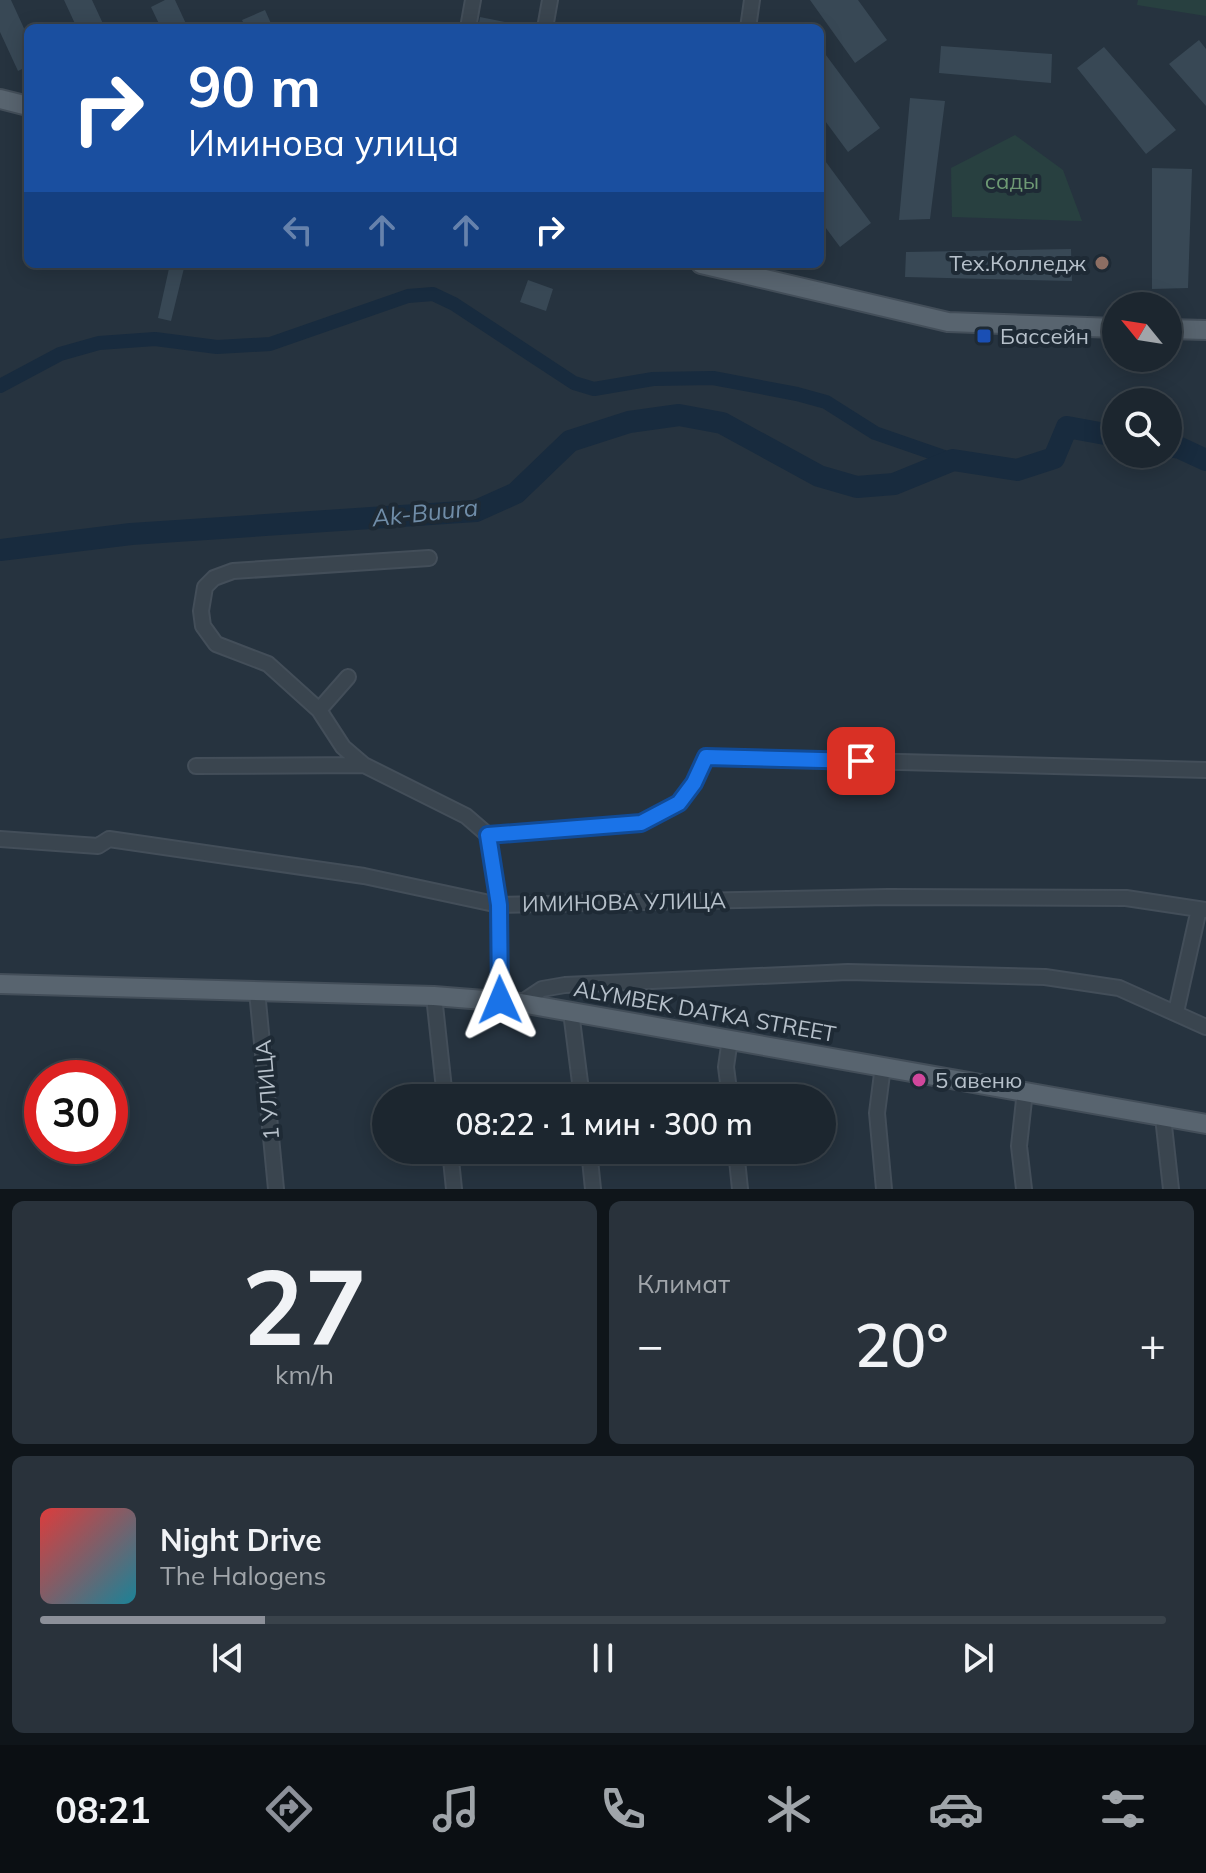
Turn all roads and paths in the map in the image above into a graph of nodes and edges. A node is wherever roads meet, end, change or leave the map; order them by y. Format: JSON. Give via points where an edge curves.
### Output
{"nodes":[{"id":1,"x":473,"y":0,"type":"edge"},
{"id":2,"x":550,"y":0,"type":"edge"},
{"id":3,"x":752,"y":0,"type":"edge"},
{"id":4,"x":469,"y":24,"type":"edge"},
{"id":5,"x":546,"y":24,"type":"edge"},
{"id":6,"x":749,"y":24,"type":"edge"},
{"id":7,"x":0,"y":99,"type":"edge"},
{"id":8,"x":24,"y":105,"type":"edge"},
{"id":9,"x":721,"y":268,"type":"edge"},
{"id":10,"x":1102,"y":328,"type":"edge"},
{"id":11,"x":1182,"y":329,"type":"edge"},
{"id":12,"x":1206,"y":330,"type":"edge"},
{"id":13,"x":429,"y":558,"type":"dead end"},
{"id":14,"x":348,"y":677,"type":"dead end"},
{"id":15,"x":319,"y":710,"type":"junction"},
{"id":16,"x":364,"y":765,"type":"junction"},
{"id":17,"x":196,"y":766,"type":"dead end"},
{"id":18,"x":1206,"y":770,"type":"edge"},
{"id":19,"x":488,"y":835,"type":"junction"},
{"id":20,"x":0,"y":839,"type":"edge"},
{"id":21,"x":499,"y":905,"type":"junction"},
{"id":22,"x":1202,"y":910,"type":"edge"},
{"id":23,"x":0,"y":984,"type":"edge"},
{"id":24,"x":257,"y":991,"type":"junction"},
{"id":25,"x":434,"y":996,"type":"junction"},
{"id":26,"x":500,"y":1000,"type":"junction"},
{"id":27,"x":521,"y":1003,"type":"junction"},
{"id":28,"x":571,"y":1012,"type":"junction"},
{"id":29,"x":1176,"y":1012,"type":"junction"},
{"id":30,"x":1206,"y":1027,"type":"edge"},
{"id":31,"x":730,"y":1039,"type":"junction"},
{"id":32,"x":883,"y":1066,"type":"junction"},
{"id":33,"x":443,"y":1084,"type":"edge"},
{"id":34,"x":580,"y":1084,"type":"edge"},
{"id":35,"x":728,"y":1084,"type":"edge"},
{"id":36,"x":1025,"y":1091,"type":"junction"},
{"id":37,"x":1163,"y":1117,"type":"junction"},
{"id":38,"x":1206,"y":1124,"type":"edge"},
{"id":39,"x":451,"y":1164,"type":"edge"},
{"id":40,"x":590,"y":1164,"type":"edge"},
{"id":41,"x":737,"y":1164,"type":"edge"},
{"id":42,"x":276,"y":1189,"type":"edge"},
{"id":43,"x":454,"y":1189,"type":"edge"},
{"id":44,"x":593,"y":1189,"type":"edge"},
{"id":45,"x":740,"y":1189,"type":"edge"},
{"id":46,"x":884,"y":1189,"type":"edge"},
{"id":47,"x":1024,"y":1189,"type":"edge"},
{"id":48,"x":1171,"y":1189,"type":"edge"}],
"edges":[{"from":1,"to":4,"type":"street"},
{"from":2,"to":5,"type":"street"},
{"from":3,"to":6,"type":"street"},
{"from":7,"to":8,"type":"main road"},
{"from":9,"to":10,"type":"main road","via":[[948,322]]},
{"from":11,"to":12,"type":"main road"},
{"from":13,"to":15,"type":"street","via":[[233,571],[205,587],[203,626],[216,644],[268,664]]},
{"from":14,"to":15,"type":"street"},
{"from":15,"to":16,"type":"street","via":[[343,747]]},
{"from":16,"to":17,"type":"street"},
{"from":16,"to":19,"type":"street","via":[[466,816]]},
{"from":18,"to":19,"type":"street","via":[[706,757],[679,803],[641,823]]},
{"from":19,"to":21,"type":"street"},
{"from":20,"to":21,"type":"street","name":"ИМИНОВА УЛИЦА","via":[[98,846],[109,839],[364,876]]},
{"from":21,"to":22,"type":"street","name":"ИМИНОВА УЛИЦА","via":[[1126,898]]},
{"from":21,"to":26,"type":"street"},
{"from":22,"to":29,"type":"street"},
{"from":23,"to":24,"type":"main road","name":"ALYMBEK DATKA STREET"},
{"from":24,"to":25,"type":"main road","name":"ALYMBEK DATKA STREET"},
{"from":24,"to":42,"type":"street","name":"1 УЛИЦА"},
{"from":25,"to":26,"type":"main road","name":"ALYMBEK DATKA STREET"},
{"from":25,"to":33,"type":"street"},
{"from":26,"to":27,"type":"main road","name":"ALYMBEK DATKA STREET"},
{"from":27,"to":28,"type":"main road","name":"ALYMBEK DATKA STREET"},
{"from":27,"to":29,"type":"street","via":[[542,989],[565,985],[848,972],[1045,977],[1119,988]]},
{"from":28,"to":31,"type":"main road","name":"ALYMBEK DATKA STREET"},
{"from":28,"to":34,"type":"street"},
{"from":29,"to":30,"type":"street"},
{"from":31,"to":32,"type":"main road","name":"ALYMBEK DATKA STREET"},
{"from":31,"to":35,"type":"street"},
{"from":32,"to":36,"type":"main road","name":"ALYMBEK DATKA STREET"},
{"from":32,"to":46,"type":"street","via":[[877,1113]]},
{"from":36,"to":37,"type":"main road","name":"ALYMBEK DATKA STREET"},
{"from":36,"to":47,"type":"street","via":[[1019,1146]]},
{"from":37,"to":38,"type":"main road","name":"ALYMBEK DATKA STREET"},
{"from":37,"to":48,"type":"street"},
{"from":39,"to":43,"type":"street"},
{"from":40,"to":44,"type":"street"},
{"from":41,"to":45,"type":"street"}]}
